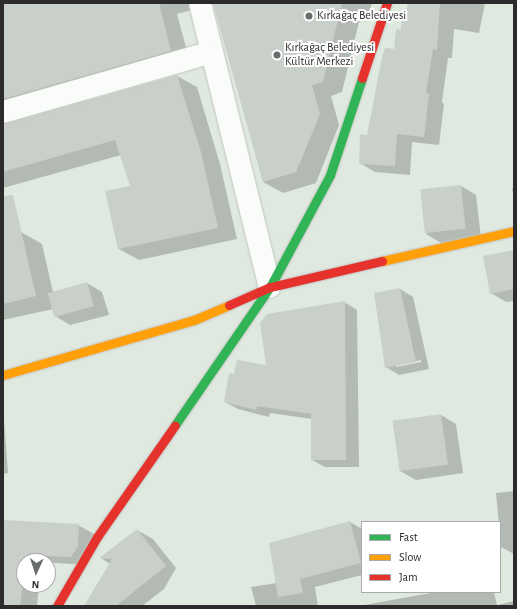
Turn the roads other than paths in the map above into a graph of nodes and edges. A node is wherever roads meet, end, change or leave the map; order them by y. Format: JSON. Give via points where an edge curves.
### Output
{"nodes":[{"id":1,"x":200,"y":3,"type":"edge"},
{"id":2,"x":387,"y":3,"type":"edge"},
{"id":3,"x":212,"y":52,"type":"junction"},
{"id":4,"x":3,"y":112,"type":"edge"},
{"id":5,"x":514,"y":231,"type":"edge"},
{"id":6,"x":270,"y":287,"type":"junction"},
{"id":7,"x":3,"y":375,"type":"edge"},
{"id":8,"x":57,"y":606,"type":"edge"}],
"edges":[{"from":1,"to":3,"type":"street"},
{"from":2,"to":6,"type":"street","via":[[330,175]]},
{"from":3,"to":4,"type":"street"},
{"from":3,"to":6,"type":"street"},
{"from":5,"to":6,"type":"street"},
{"from":6,"to":7,"type":"street","via":[[194,320]]},
{"from":6,"to":8,"type":"street","via":[[97,537]]}]}
